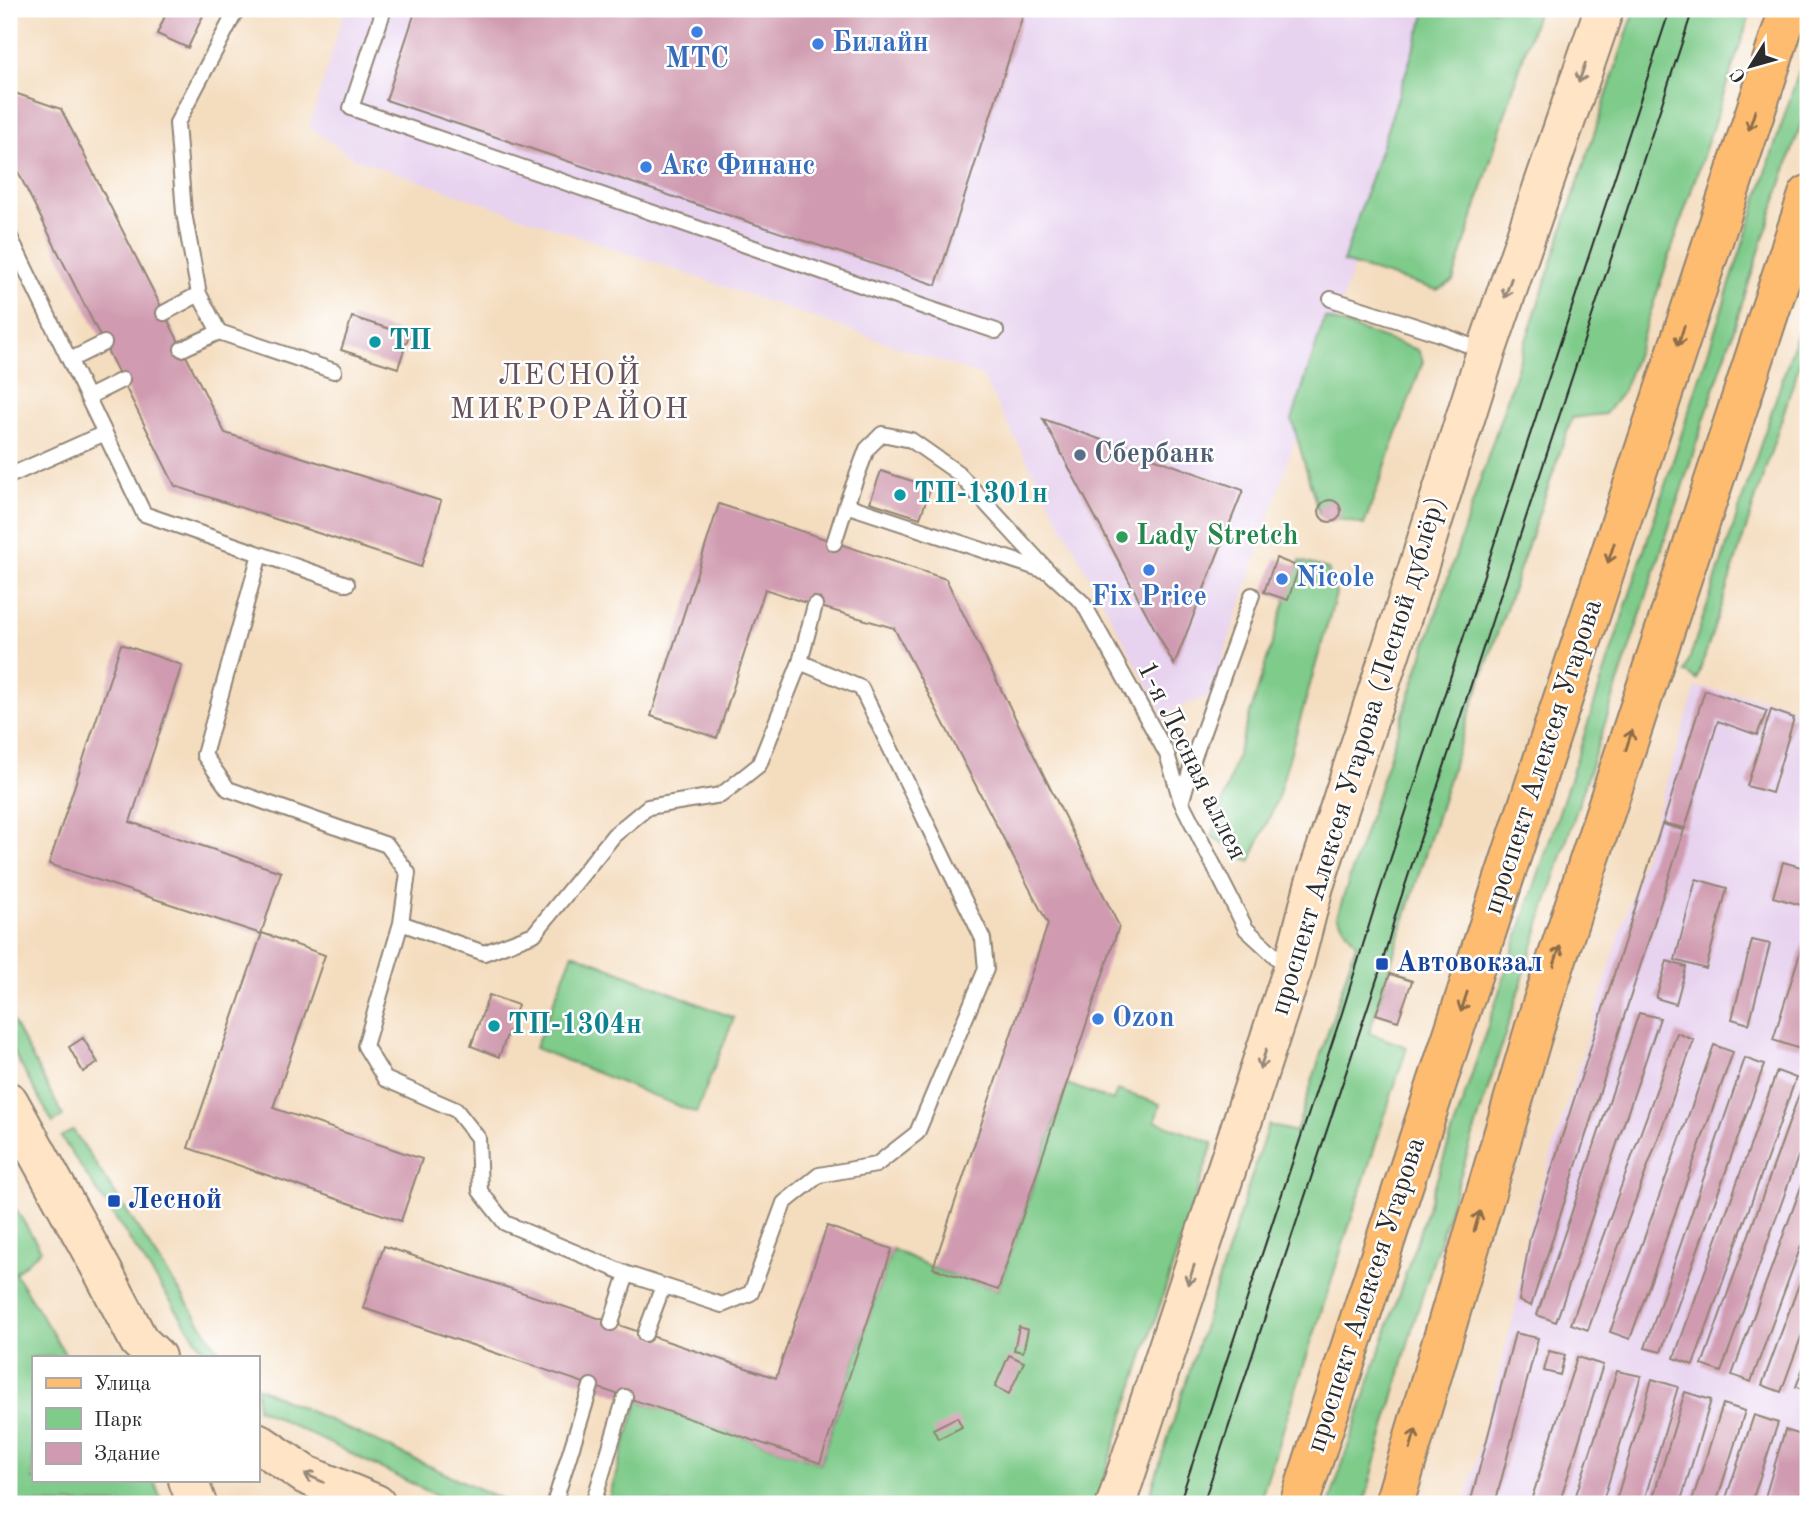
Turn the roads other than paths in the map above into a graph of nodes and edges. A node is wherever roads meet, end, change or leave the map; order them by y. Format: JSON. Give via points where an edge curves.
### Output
{"nodes":[{"id":1,"x":237,"y":9,"type":"edge"},
{"id":2,"x":384,"y":9,"type":"edge"},
{"id":3,"x":1604,"y":9,"type":"edge"},
{"id":4,"x":1788,"y":9,"type":"edge"},
{"id":5,"x":1808,"y":195,"type":"edge"},
{"id":6,"x":9,"y":235,"type":"edge"},
{"id":7,"x":199,"y":294,"type":"junction"},
{"id":8,"x":1331,"y":299,"type":"dead end"},
{"id":9,"x":164,"y":313,"type":"dead end"},
{"id":10,"x":996,"y":331,"type":"dead end"},
{"id":11,"x":219,"y":332,"type":"junction"},
{"id":12,"x":103,"y":342,"type":"dead end"},
{"id":13,"x":182,"y":349,"type":"dead end"},
{"id":14,"x":1486,"y":352,"type":"junction"},
{"id":15,"x":70,"y":360,"type":"junction"},
{"id":16,"x":334,"y":370,"type":"dead end"},
{"id":17,"x":122,"y":380,"type":"dead end"},
{"id":18,"x":88,"y":397,"type":"junction"},
{"id":19,"x":105,"y":433,"type":"junction"},
{"id":20,"x":9,"y":476,"type":"edge"},
{"id":21,"x":846,"y":505,"type":"junction"},
{"id":22,"x":834,"y":543,"type":"dead end"},
{"id":23,"x":260,"y":554,"type":"junction"},
{"id":24,"x":1049,"y":572,"type":"junction"},
{"id":25,"x":347,"y":584,"type":"dead end"},
{"id":26,"x":1252,"y":595,"type":"dead end"},
{"id":27,"x":815,"y":605,"type":"dead end"},
{"id":28,"x":800,"y":662,"type":"junction"},
{"id":29,"x":1181,"y":801,"type":"junction"},
{"id":30,"x":401,"y":923,"type":"junction"},
{"id":31,"x":1292,"y":971,"type":"junction"},
{"id":32,"x":18,"y":1125,"type":"edge"},
{"id":33,"x":627,"y":1274,"type":"junction"},
{"id":34,"x":663,"y":1286,"type":"junction"},
{"id":35,"x":611,"y":1323,"type":"dead end"},
{"id":36,"x":645,"y":1334,"type":"dead end"},
{"id":37,"x":146,"y":1352,"type":"edge"},
{"id":38,"x":592,"y":1385,"type":"dead end"},
{"id":39,"x":625,"y":1397,"type":"dead end"},
{"id":40,"x":259,"y":1443,"type":"edge"},
{"id":41,"x":189,"y":1482,"type":"edge"},
{"id":42,"x":197,"y":1504,"type":"edge"},
{"id":43,"x":376,"y":1504,"type":"edge"},
{"id":44,"x":554,"y":1504,"type":"edge"},
{"id":45,"x":593,"y":1504,"type":"edge"},
{"id":46,"x":1116,"y":1504,"type":"edge"},
{"id":47,"x":1299,"y":1504,"type":"edge"},
{"id":48,"x":1394,"y":1504,"type":"edge"}],
"edges":[{"from":1,"to":7,"type":"lane","via":[[177,123],[184,214]]},
{"from":2,"to":10,"type":"lane","via":[[351,108]]},
{"from":3,"to":14,"type":"street","name":"проспект Алексея Угарова (Лесной дублёр)","one_way":true},
{"from":4,"to":47,"type":"main road","name":"проспект Алексея Угарова","one_way":true},
{"from":48,"to":5,"type":"main road","one_way":true,"via":[[1539,1013]]},
{"from":6,"to":15,"type":"lane"},
{"from":7,"to":9,"type":"lane"},
{"from":7,"to":11,"type":"lane"},
{"from":8,"to":14,"type":"lane"},
{"from":11,"to":13,"type":"lane"},
{"from":11,"to":16,"type":"lane"},
{"from":12,"to":15,"type":"lane"},
{"from":14,"to":31,"type":"street","name":"проспект Алексея Угарова (Лесной дублёр)","via":[[1314,886]]},
{"from":15,"to":18,"type":"lane"},
{"from":17,"to":18,"type":"lane"},
{"from":18,"to":19,"type":"lane"},
{"from":19,"to":20,"type":"lane"},
{"from":19,"to":23,"type":"lane","via":[[144,514]]},
{"from":21,"to":22,"type":"lane"},
{"from":21,"to":24,"type":"lane","name":"1-я Лесная аллея"},
{"from":21,"to":24,"type":"lane","via":[[867,449],[882,434],[912,440],[958,473]]},
{"from":23,"to":25,"type":"lane"},
{"from":23,"to":30,"type":"lane","via":[[204,755],[228,789],[387,845],[408,873]]},
{"from":24,"to":29,"type":"lane","name":"1-я Лесная аллея","via":[[1083,603],[1167,754]]},
{"from":26,"to":29,"type":"lane"},
{"from":27,"to":28,"type":"lane"},
{"from":28,"to":30,"type":"lane","via":[[759,765],[721,795],[648,807],[614,835],[534,934],[484,953]]},
{"from":28,"to":34,"type":"lane","via":[[861,688],[983,939],[986,969],[917,1133],[876,1165],[819,1175],[784,1203],[751,1293],[722,1304]]},
{"from":29,"to":31,"type":"lane","name":"1-я Лесная аллея","via":[[1246,929]]},
{"from":30,"to":33,"type":"lane","via":[[365,1046],[384,1079],[456,1110],[478,1138],[480,1191],[505,1223]]},
{"from":31,"to":46,"type":"street","name":"проспект Алексея Угарова (Лесной дублёр)","one_way":true},
{"from":32,"to":37,"type":"street"},
{"from":33,"to":34,"type":"lane"},
{"from":33,"to":35,"type":"lane"},
{"from":34,"to":36,"type":"lane"},
{"from":38,"to":44,"type":"lane"},
{"from":39,"to":45,"type":"lane"},
{"from":43,"to":40,"type":"street","one_way":true,"via":[[306,1475]]},
{"from":41,"to":42,"type":"street"}]}
